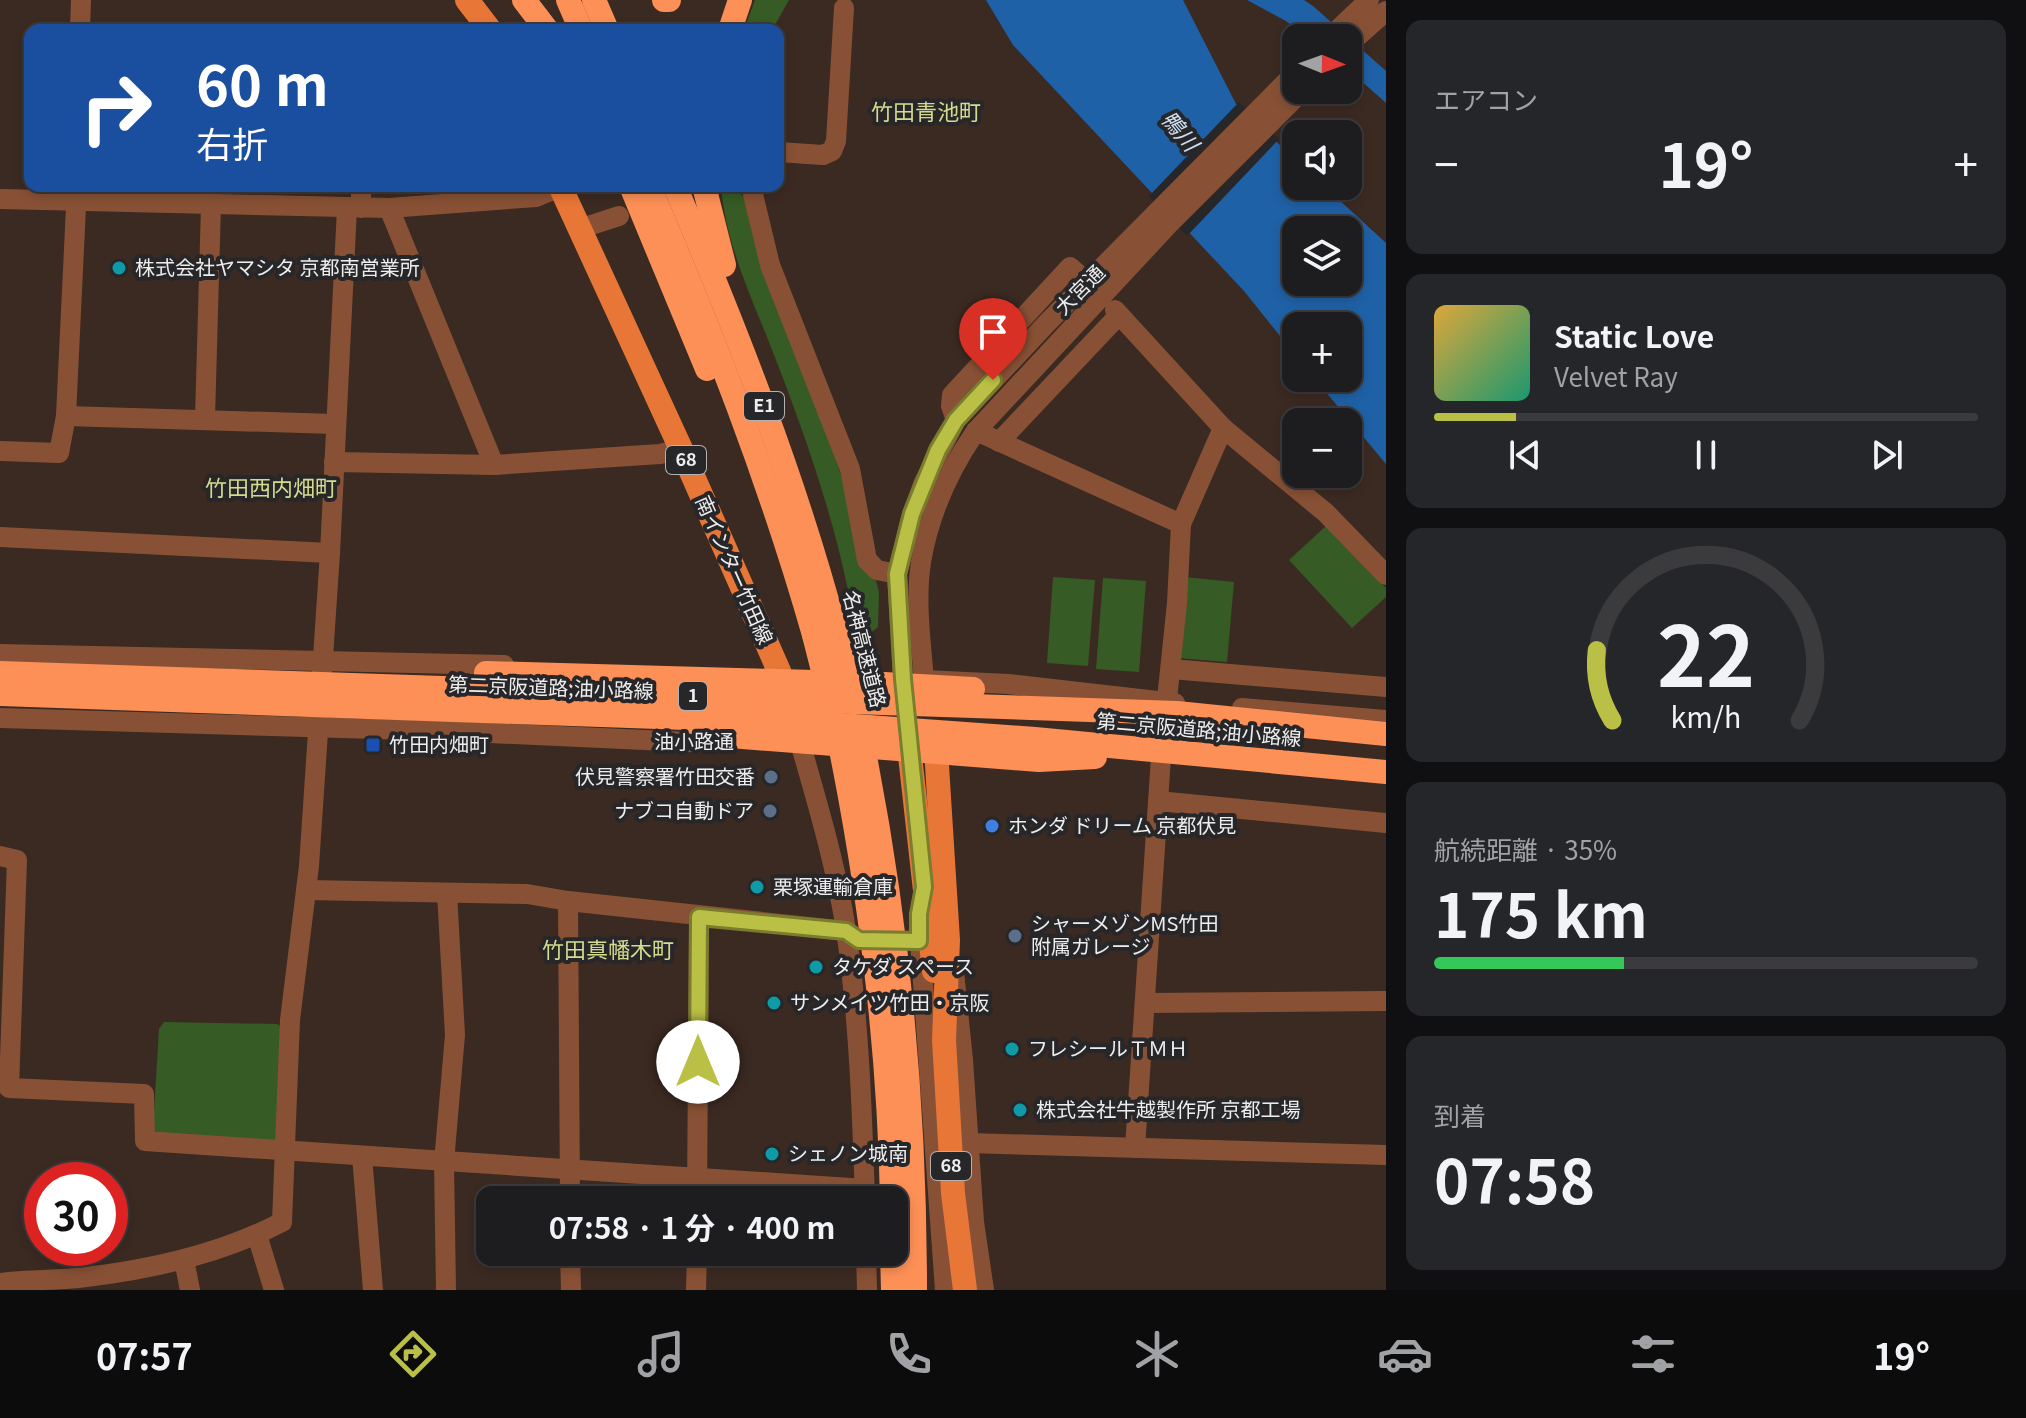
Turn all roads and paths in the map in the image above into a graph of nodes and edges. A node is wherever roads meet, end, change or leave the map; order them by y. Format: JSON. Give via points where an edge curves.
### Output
{"nodes":[{"id":1,"x":81,"y":0,"type":"edge"},
{"id":2,"x":467,"y":0,"type":"edge"},
{"id":3,"x":524,"y":0,"type":"edge"},
{"id":4,"x":568,"y":0,"type":"edge"},
{"id":5,"x":594,"y":0,"type":"edge"},
{"id":6,"x":740,"y":0,"type":"edge"},
{"id":7,"x":844,"y":8,"type":"dead end"},
{"id":8,"x":1373,"y":9,"type":"edge"},
{"id":9,"x":80,"y":24,"type":"edge"},
{"id":10,"x":485,"y":24,"type":"edge"},
{"id":11,"x":542,"y":24,"type":"edge"},
{"id":12,"x":578,"y":24,"type":"edge"},
{"id":13,"x":604,"y":24,"type":"edge"},
{"id":14,"x":732,"y":24,"type":"edge"},
{"id":15,"x":1350,"y":24,"type":"edge"},
{"id":16,"x":1282,"y":87,"type":"edge"},
{"id":17,"x":1288,"y":104,"type":"edge"},
{"id":18,"x":784,"y":152,"type":"edge"},
{"id":19,"x":359,"y":192,"type":"edge"},
{"id":20,"x":547,"y":192,"type":"edge"},
{"id":21,"x":563,"y":192,"type":"edge"},
{"id":22,"x":634,"y":192,"type":"edge"},
{"id":23,"x":651,"y":192,"type":"edge"},
{"id":24,"x":677,"y":192,"type":"edge"},
{"id":25,"x":705,"y":192,"type":"edge"},
{"id":26,"x":752,"y":192,"type":"edge"},
{"id":27,"x":77,"y":194,"type":"edge"},
{"id":28,"x":0,"y":199,"type":"edge"},
{"id":29,"x":211,"y":205,"type":"junction"},
{"id":30,"x":354,"y":208,"type":"junction"},
{"id":31,"x":389,"y":208,"type":"junction"},
{"id":32,"x":619,"y":216,"type":"dead end"},
{"id":33,"x":579,"y":229,"type":"junction"},
{"id":34,"x":1132,"y":251,"type":"junction"},
{"id":35,"x":1077,"y":273,"type":"dead end"},
{"id":36,"x":66,"y":416,"type":"junction"},
{"id":37,"x":205,"y":419,"type":"junction"},
{"id":38,"x":956,"y":420,"type":"junction"},
{"id":39,"x":334,"y":424,"type":"junction"},
{"id":40,"x":1223,"y":428,"type":"junction"},
{"id":41,"x":976,"y":431,"type":"junction"},
{"id":42,"x":999,"y":442,"type":"junction"},
{"id":43,"x":681,"y":449,"type":"junction"},
{"id":44,"x":0,"y":451,"type":"edge"},
{"id":45,"x":334,"y":462,"type":"junction"},
{"id":46,"x":494,"y":465,"type":"junction"},
{"id":47,"x":799,"y":503,"type":"junction"},
{"id":48,"x":1181,"y":524,"type":"junction"},
{"id":49,"x":0,"y":537,"type":"edge"},
{"id":50,"x":330,"y":553,"type":"junction"},
{"id":51,"x":795,"y":569,"type":"junction"},
{"id":52,"x":897,"y":574,"type":"junction"},
{"id":53,"x":1386,"y":575,"type":"edge"},
{"id":54,"x":825,"y":634,"type":"junction"},
{"id":55,"x":0,"y":654,"type":"edge"},
{"id":56,"x":322,"y":659,"type":"junction"},
{"id":57,"x":0,"y":661,"type":"edge"},
{"id":58,"x":1171,"y":669,"type":"junction"},
{"id":59,"x":779,"y":671,"type":"junction"},
{"id":60,"x":0,"y":673,"type":"edge"},
{"id":61,"x":914,"y":680,"type":"junction"},
{"id":62,"x":1386,"y":687,"type":"edge"},
{"id":63,"x":0,"y":694,"type":"edge"},
{"id":64,"x":0,"y":707,"type":"edge"},
{"id":65,"x":1172,"y":707,"type":"junction"},
{"id":66,"x":0,"y":718,"type":"edge"},
{"id":67,"x":1386,"y":720,"type":"edge"},
{"id":68,"x":317,"y":727,"type":"junction"},
{"id":69,"x":1386,"y":734,"type":"edge"},
{"id":70,"x":908,"y":737,"type":"junction"},
{"id":71,"x":799,"y":739,"type":"junction"},
{"id":72,"x":936,"y":739,"type":"junction"},
{"id":73,"x":1167,"y":755,"type":"junction"},
{"id":74,"x":1386,"y":772,"type":"edge"},
{"id":75,"x":1386,"y":781,"type":"edge"},
{"id":76,"x":1158,"y":801,"type":"junction"},
{"id":77,"x":1386,"y":823,"type":"edge"},
{"id":78,"x":0,"y":856,"type":"edge"},
{"id":79,"x":924,"y":887,"type":"junction"},
{"id":80,"x":306,"y":890,"type":"junction"},
{"id":81,"x":447,"y":893,"type":"junction"},
{"id":82,"x":568,"y":901,"type":"junction"},
{"id":83,"x":699,"y":917,"type":"junction"},
{"id":84,"x":846,"y":931,"type":"junction"},
{"id":85,"x":948,"y":940,"type":"junction"},
{"id":86,"x":919,"y":941,"type":"junction"},
{"id":87,"x":1386,"y":1001,"type":"edge"},
{"id":88,"x":1145,"y":1003,"type":"junction"},
{"id":89,"x":944,"y":1040,"type":"junction"},
{"id":90,"x":968,"y":1143,"type":"junction"},
{"id":91,"x":1135,"y":1148,"type":"junction"},
{"id":92,"x":284,"y":1150,"type":"junction"},
{"id":93,"x":1386,"y":1155,"type":"edge"},
{"id":94,"x":362,"y":1156,"type":"junction"},
{"id":95,"x":444,"y":1162,"type":"junction"},
{"id":96,"x":569,"y":1170,"type":"junction"},
{"id":97,"x":697,"y":1178,"type":"junction"},
{"id":98,"x":570,"y":1186,"type":"edge"},
{"id":99,"x":697,"y":1186,"type":"edge"},
{"id":100,"x":781,"y":1186,"type":"edge"},
{"id":101,"x":865,"y":1186,"type":"edge"},
{"id":102,"x":891,"y":1186,"type":"edge"},
{"id":103,"x":257,"y":1235,"type":"junction"},
{"id":104,"x":184,"y":1260,"type":"junction"},
{"id":105,"x":570,"y":1266,"type":"edge"},
{"id":106,"x":697,"y":1266,"type":"edge"},
{"id":107,"x":866,"y":1266,"type":"edge"},
{"id":108,"x":892,"y":1266,"type":"edge"},
{"id":109,"x":104,"y":1282,"type":"edge"},
{"id":110,"x":3,"y":1285,"type":"edge"},
{"id":111,"x":190,"y":1290,"type":"edge"},
{"id":112,"x":274,"y":1290,"type":"edge"},
{"id":113,"x":373,"y":1290,"type":"edge"},
{"id":114,"x":446,"y":1290,"type":"edge"},
{"id":115,"x":571,"y":1290,"type":"edge"},
{"id":116,"x":696,"y":1290,"type":"edge"},
{"id":117,"x":867,"y":1290,"type":"edge"},
{"id":118,"x":893,"y":1290,"type":"edge"},
{"id":119,"x":915,"y":1290,"type":"edge"},
{"id":120,"x":945,"y":1290,"type":"edge"},
{"id":121,"x":965,"y":1290,"type":"edge"},
{"id":122,"x":984,"y":1290,"type":"edge"}],
"edges":[{"from":1,"to":9,"type":"street"},
{"from":2,"to":10,"type":"main road"},
{"from":3,"to":11,"type":"highway"},
{"from":4,"to":12,"type":"highway"},
{"from":5,"to":13,"type":"highway"},
{"from":6,"to":14,"type":"highway"},
{"from":7,"to":18,"type":"street","via":[[832,151]]},
{"from":8,"to":15,"type":"street"},
{"from":16,"to":34,"type":"street","name":"大宮通"},
{"from":17,"to":34,"type":"street","name":"大宮通"},
{"from":19,"to":30,"type":"street"},
{"from":20,"to":31,"type":"street"},
{"from":21,"to":33,"type":"main road","name":"南インター竹田線","number":"68"},
{"from":22,"to":51,"type":"highway"},
{"from":23,"to":51,"type":"highway","name":"名神高速道路","number":"E1","via":[[730,381]]},
{"from":24,"to":47,"type":"highway","name":"名神高速道路","number":"E1"},
{"from":25,"to":47,"type":"highway","via":[[715,239]]},
{"from":26,"to":52,"type":"street","via":[[770,265],[850,469],[867,560],[877,570]]},
{"from":27,"to":28,"type":"street"},
{"from":27,"to":29,"type":"street"},
{"from":27,"to":36,"type":"street"},
{"from":29,"to":30,"type":"street"},
{"from":29,"to":37,"type":"street"},
{"from":30,"to":31,"type":"street"},
{"from":30,"to":39,"type":"street"},
{"from":31,"to":46,"type":"street"},
{"from":32,"to":33,"type":"street"},
{"from":33,"to":43,"type":"main road","name":"南インター竹田線","number":"68"},
{"from":34,"to":38,"type":"street","name":"大宮通","via":[[1047,323]]},
{"from":34,"to":41,"type":"street","name":"大宮通"},
{"from":35,"to":38,"type":"street","via":[[1070,267],[952,395]]},
{"from":36,"to":37,"type":"street"},
{"from":36,"to":44,"type":"street","via":[[59,453]]},
{"from":37,"to":39,"type":"street"},
{"from":38,"to":52,"type":"street","name":"大宮通","via":[[924,482]]},
{"from":39,"to":45,"type":"street"},
{"from":40,"to":42,"type":"street","via":[[1117,312]]},
{"from":40,"to":48,"type":"street"},
{"from":40,"to":53,"type":"street","via":[[1326,513]]},
{"from":41,"to":42,"type":"street"},
{"from":41,"to":61,"type":"street","name":"大宮通","via":[[956,460],[920,565]]},
{"from":42,"to":48,"type":"street"},
{"from":43,"to":46,"type":"street"},
{"from":43,"to":59,"type":"main road","name":"南インター竹田線","number":"68"},
{"from":45,"to":46,"type":"street"},
{"from":45,"to":50,"type":"street"},
{"from":47,"to":54,"type":"highway","name":"名神高速道路","number":"E1"},
{"from":48,"to":58,"type":"street"},
{"from":49,"to":50,"type":"street"},
{"from":50,"to":56,"type":"street"},
{"from":51,"to":54,"type":"highway","name":"名神高速道路","number":"E1"},
{"from":52,"to":61,"type":"street","name":"大宮通"},
{"from":54,"to":102,"type":"highway","name":"名神高速道路","number":"E1","bridge":true,"via":[[865,877]]},
{"from":54,"to":119,"type":"highway","name":"名神高速道路","number":"E1","bridge":true,"via":[[872,791],[898,956],[911,1110]]},
{"from":55,"to":56,"type":"street"},
{"from":56,"to":59,"type":"street"},
{"from":56,"to":68,"type":"street"},
{"from":57,"to":65,"type":"highway","bridge":true,"via":[[884,684]]},
{"from":58,"to":62,"type":"street"},
{"from":58,"to":65,"type":"street"},
{"from":59,"to":61,"type":"main road"},
{"from":59,"to":71,"type":"main road","name":"南インター竹田線","number":"68"},
{"from":60,"to":65,"type":"highway","name":"第二京阪道路;油小路線","number":"1","bridge":true},
{"from":61,"to":65,"type":"street","via":[[1008,684]]},
{"from":61,"to":70,"type":"main road","number":"68"},
{"from":61,"to":72,"type":"main road","number":"68"},
{"from":63,"to":73,"type":"highway","name":"第二京阪道路;油小路線","number":"1","bridge":true,"via":[[799,722],[1035,739]]},
{"from":64,"to":73,"type":"highway","bridge":true,"via":[[606,726],[1039,760]]},
{"from":65,"to":67,"type":"street"},
{"from":65,"to":69,"type":"highway","name":"第二京阪道路;油小路線","number":"1","bridge":true},
{"from":65,"to":73,"type":"street"},
{"from":66,"to":68,"type":"street","name":"油小路通"},
{"from":68,"to":71,"type":"street","name":"油小路通","via":[[671,742]]},
{"from":68,"to":80,"type":"street"},
{"from":70,"to":71,"type":"main road","name":"油小路通"},
{"from":70,"to":72,"type":"main road","name":"油小路通"},
{"from":70,"to":79,"type":"main road","number":"68"},
{"from":71,"to":84,"type":"street"},
{"from":72,"to":73,"type":"street","name":"油小路通"},
{"from":72,"to":85,"type":"main road","number":"68"},
{"from":73,"to":74,"type":"highway","name":"第二京阪道路;油小路線","number":"1","bridge":true},
{"from":73,"to":75,"type":"street","name":"油小路通"},
{"from":73,"to":76,"type":"street"},
{"from":76,"to":77,"type":"street"},
{"from":76,"to":88,"type":"street"},
{"from":78,"to":92,"type":"street","via":[[17,860],[9,1088],[144,1094],[145,1141]]},
{"from":79,"to":86,"type":"street"},
{"from":79,"to":89,"type":"main road","number":"68","via":[[936,1010]]},
{"from":80,"to":81,"type":"street"},
{"from":80,"to":92,"type":"street","via":[[290,1020]]},
{"from":81,"to":82,"type":"street","via":[[527,894]]},
{"from":81,"to":95,"type":"street","via":[[455,1035]]},
{"from":82,"to":83,"type":"street"},
{"from":82,"to":96,"type":"street"},
{"from":83,"to":84,"type":"street"},
{"from":83,"to":97,"type":"street"},
{"from":84,"to":86,"type":"street","via":[[859,940]]},
{"from":84,"to":101,"type":"street"},
{"from":85,"to":89,"type":"main road","number":"68"},
{"from":85,"to":90,"type":"street"},
{"from":86,"to":120,"type":"street"},
{"from":87,"to":88,"type":"street"},
{"from":88,"to":91,"type":"street"},
{"from":89,"to":121,"type":"main road","number":"68"},
{"from":90,"to":91,"type":"street"},
{"from":90,"to":122,"type":"street"},
{"from":91,"to":93,"type":"street"},
{"from":92,"to":94,"type":"street"},
{"from":92,"to":103,"type":"street","via":[[282,1222]]},
{"from":94,"to":95,"type":"street"},
{"from":94,"to":113,"type":"street"},
{"from":95,"to":96,"type":"street"},
{"from":95,"to":114,"type":"street"},
{"from":96,"to":97,"type":"street"},
{"from":96,"to":98,"type":"street"},
{"from":97,"to":99,"type":"street"},
{"from":97,"to":100,"type":"street"},
{"from":103,"to":104,"type":"street"},
{"from":103,"to":112,"type":"street"},
{"from":104,"to":109,"type":"street"},
{"from":104,"to":111,"type":"street"},
{"from":105,"to":115,"type":"street"},
{"from":106,"to":116,"type":"street"},
{"from":107,"to":117,"type":"street"},
{"from":108,"to":118,"type":"highway"},
{"from":109,"to":110,"type":"street"}]}
